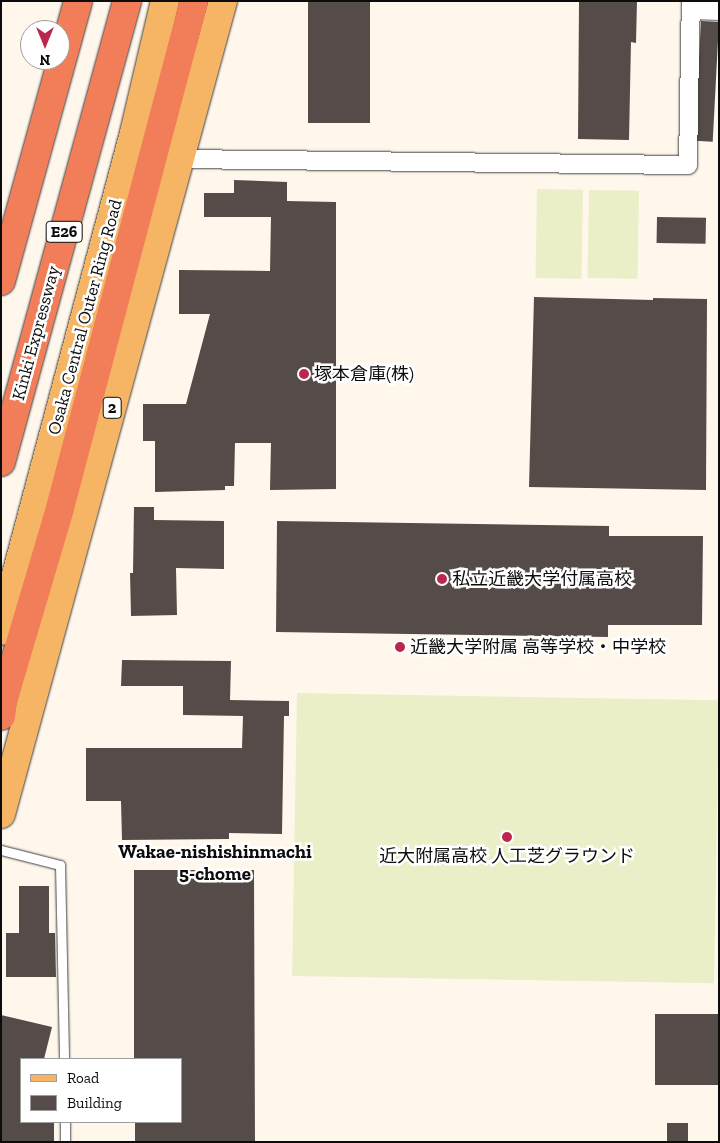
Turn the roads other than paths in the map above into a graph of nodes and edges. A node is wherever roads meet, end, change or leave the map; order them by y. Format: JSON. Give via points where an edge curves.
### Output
{"nodes":[{"id":1,"x":78,"y":1,"type":"edge"},
{"id":2,"x":127,"y":1,"type":"edge"},
{"id":3,"x":165,"y":1,"type":"edge"},
{"id":4,"x":194,"y":1,"type":"edge"},
{"id":5,"x":223,"y":1,"type":"edge"},
{"id":6,"x":691,"y":6,"type":"edge"},
{"id":7,"x":719,"y":11,"type":"edge"},
{"id":8,"x":180,"y":159,"type":"junction"},
{"id":9,"x":1,"y":281,"type":"edge"},
{"id":10,"x":1,"y":462,"type":"edge"},
{"id":11,"x":1,"y":631,"type":"edge"},
{"id":12,"x":1,"y":716,"type":"edge"},
{"id":13,"x":1,"y":814,"type":"edge"},
{"id":14,"x":1,"y":850,"type":"edge"},
{"id":15,"x":64,"y":1058,"type":"edge"},
{"id":16,"x":65,"y":1123,"type":"edge"},
{"id":17,"x":65,"y":1142,"type":"edge"}],
"edges":[{"from":1,"to":9,"type":"highway","number":"E26"},
{"from":2,"to":10,"type":"highway","name":"Kinki Expressway","number":"E26"},
{"from":3,"to":11,"type":"main road","name":"Osaka Central Outer Ring Road","via":[[134,133]]},
{"from":4,"to":12,"type":"highway","via":[[60,508]]},
{"from":5,"to":8,"type":"main road","number":"2"},
{"from":6,"to":7,"type":"street"},
{"from":6,"to":8,"type":"street","via":[[688,166]]},
{"from":8,"to":13,"type":"main road","number":"2"},
{"from":14,"to":15,"type":"lane","via":[[60,864]]},
{"from":16,"to":17,"type":"lane"}]}
